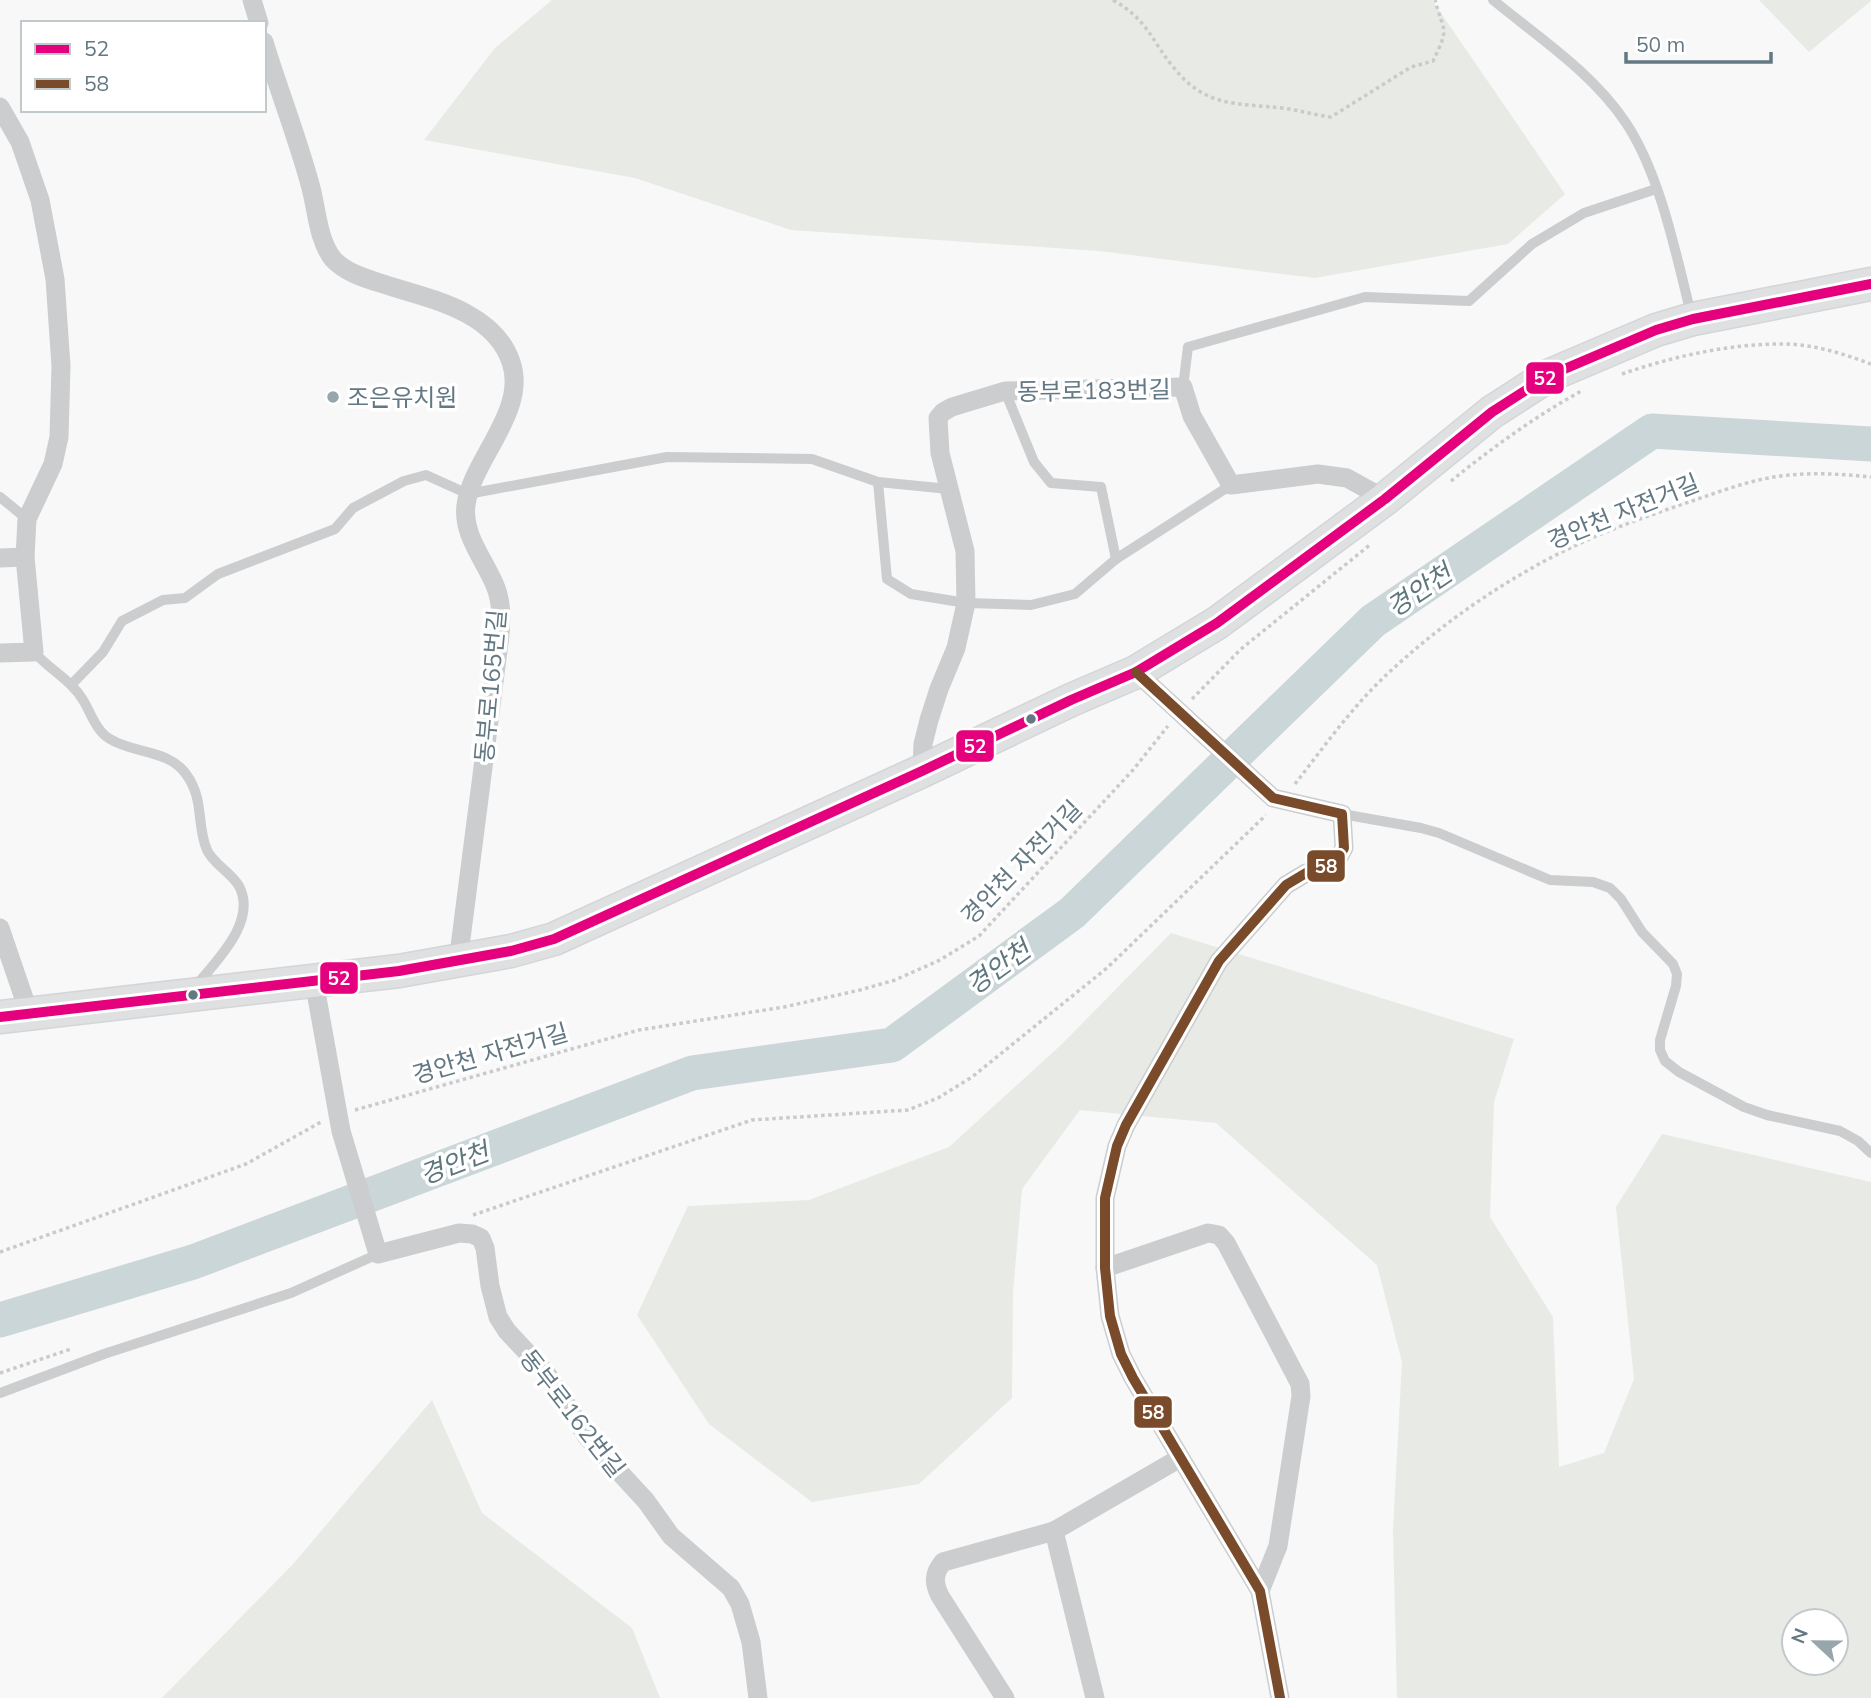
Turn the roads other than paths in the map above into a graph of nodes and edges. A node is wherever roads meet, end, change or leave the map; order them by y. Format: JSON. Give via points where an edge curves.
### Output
{"nodes":[{"id":1,"x":252,"y":0,"type":"edge"},
{"id":2,"x":1493,"y":0,"type":"edge"},
{"id":3,"x":258,"y":21,"type":"edge"},
{"id":4,"x":266,"y":48,"type":"edge"},
{"id":5,"x":0,"y":107,"type":"edge"},
{"id":6,"x":1656,"y":189,"type":"junction"},
{"id":7,"x":1871,"y":284,"type":"edge"},
{"id":8,"x":1871,"y":302,"type":"edge"},
{"id":9,"x":1693,"y":319,"type":"junction"},
{"id":10,"x":1183,"y":387,"type":"junction"},
{"id":11,"x":1005,"y":391,"type":"junction"},
{"id":12,"x":878,"y":482,"type":"junction"},
{"id":13,"x":1231,"y":485,"type":"junction"},
{"id":14,"x":949,"y":489,"type":"junction"},
{"id":15,"x":468,"y":494,"type":"junction"},
{"id":16,"x":0,"y":497,"type":"edge"},
{"id":17,"x":1385,"y":499,"type":"junction"},
{"id":18,"x":27,"y":519,"type":"junction"},
{"id":19,"x":25,"y":557,"type":"junction"},
{"id":20,"x":0,"y":558,"type":"edge"},
{"id":21,"x":1116,"y":559,"type":"junction"},
{"id":22,"x":966,"y":603,"type":"junction"},
{"id":23,"x":34,"y":652,"type":"junction"},
{"id":24,"x":0,"y":653,"type":"edge"},
{"id":25,"x":1141,"y":677,"type":"junction"},
{"id":26,"x":72,"y":684,"type":"junction"},
{"id":27,"x":922,"y":771,"type":"junction"},
{"id":28,"x":1342,"y":814,"type":"junction"},
{"id":29,"x":0,"y":928,"type":"edge"},
{"id":30,"x":458,"y":962,"type":"junction"},
{"id":31,"x":315,"y":987,"type":"junction"},
{"id":32,"x":188,"y":996,"type":"junction"},
{"id":33,"x":14,"y":1015,"type":"edge"},
{"id":34,"x":0,"y":1036,"type":"edge"},
{"id":35,"x":1871,"y":1153,"type":"edge"},
{"id":36,"x":378,"y":1254,"type":"junction"},
{"id":37,"x":1105,"y":1268,"type":"junction"},
{"id":38,"x":0,"y":1393,"type":"edge"},
{"id":39,"x":1180,"y":1458,"type":"junction"},
{"id":40,"x":1054,"y":1531,"type":"junction"},
{"id":41,"x":1260,"y":1591,"type":"junction"},
{"id":42,"x":758,"y":1698,"type":"edge"},
{"id":43,"x":1005,"y":1698,"type":"edge"},
{"id":44,"x":1095,"y":1698,"type":"edge"},
{"id":45,"x":1280,"y":1698,"type":"edge"}],
"edges":[{"from":1,"to":3,"type":"street"},
{"from":2,"to":6,"type":"lane","via":[[1604,95],[1626,124]]},
{"from":4,"to":15,"type":"street","name":"동부로165번길","via":[[321,232],[333,258],[366,279],[462,311],[494,335],[512,363],[511,399],[504,420]]},
{"from":5,"to":18,"type":"street","via":[[20,142],[40,200],[55,279],[61,366],[59,437],[53,464]]},
{"from":6,"to":9,"type":"lane"},
{"from":6,"to":10,"type":"lane","via":[[1584,213],[1532,244],[1469,301],[1365,297],[1188,347]]},
{"from":7,"to":9,"type":"main road"},
{"from":8,"to":25,"type":"main road","via":[[1727,330],[1607,367],[1507,422],[1226,636]]},
{"from":9,"to":17,"type":"main road","via":[[1548,376],[1492,412]]},
{"from":10,"to":11,"type":"street","name":"동부로183번길"},
{"from":10,"to":13,"type":"street","name":"동부로183번길","via":[[1192,415]]},
{"from":11,"to":14,"type":"street","name":"동부로183번길","via":[[952,407],[938,418]]},
{"from":11,"to":21,"type":"lane","via":[[1034,462],[1051,483],[1101,487]]},
{"from":12,"to":14,"type":"lane"},
{"from":12,"to":15,"type":"lane","via":[[812,459],[667,457]]},
{"from":12,"to":22,"type":"lane","via":[[887,579],[911,594]]},
{"from":13,"to":17,"type":"street","via":[[1318,474],[1347,478]]},
{"from":13,"to":21,"type":"lane"},
{"from":14,"to":22,"type":"street","name":"동부로183번길","via":[[965,551]]},
{"from":15,"to":26,"type":"lane","via":[[426,475],[404,481],[353,508],[335,529],[218,574],[185,598],[163,600],[122,621],[103,652]]},
{"from":15,"to":30,"type":"street","name":"동부로165번길","via":[[467,527],[501,607]]},
{"from":16,"to":18,"type":"lane"},
{"from":17,"to":25,"type":"main road"},
{"from":18,"to":19,"type":"street"},
{"from":19,"to":20,"type":"street"},
{"from":19,"to":23,"type":"street"},
{"from":21,"to":22,"type":"lane","via":[[1074,594],[1031,605]]},
{"from":22,"to":27,"type":"street","name":"동부로183번길","via":[[956,648],[929,720]]},
{"from":23,"to":24,"type":"street"},
{"from":23,"to":26,"type":"lane"},
{"from":25,"to":27,"type":"main road","via":[[1072,699]]},
{"from":25,"to":28,"type":"street","via":[[1278,798]]},
{"from":25,"to":31,"type":"main road","via":[[562,947],[460,974]]},
{"from":26,"to":32,"type":"lane","via":[[108,739],[160,755],[184,771],[200,806],[208,853],[239,885],[244,901],[240,922],[229,944]]},
{"from":27,"to":30,"type":"main road","via":[[554,939]]},
{"from":28,"to":35,"type":"lane","via":[[1439,833],[1550,880],[1610,888],[1673,964],[1676,986],[1660,1040],[1665,1060],[1744,1107],[1840,1131]]},
{"from":28,"to":37,"type":"street","via":[[1344,848],[1339,858],[1286,885],[1219,961],[1126,1125],[1110,1166],[1105,1198]]},
{"from":29,"to":33,"type":"street"},
{"from":30,"to":31,"type":"main road"},
{"from":31,"to":32,"type":"main road"},
{"from":31,"to":34,"type":"main road"},
{"from":31,"to":36,"type":"street","via":[[339,1123]]},
{"from":32,"to":33,"type":"main road"},
{"from":36,"to":38,"type":"lane","via":[[291,1293]]},
{"from":36,"to":42,"type":"street","name":"동부로162번길","via":[[459,1233],[481,1238],[498,1317],[506,1331],[547,1374],[587,1437],[646,1500],[671,1536],[731,1588],[751,1642]]},
{"from":37,"to":39,"type":"street","via":[[1110,1316],[1121,1354]]},
{"from":37,"to":41,"type":"street","via":[[1208,1233],[1219,1235],[1300,1384],[1278,1546]]},
{"from":39,"to":40,"type":"street"},
{"from":39,"to":41,"type":"street"},
{"from":40,"to":43,"type":"street","via":[[943,1562],[935,1577],[940,1596]]},
{"from":40,"to":44,"type":"street"},
{"from":41,"to":45,"type":"street"}]}
